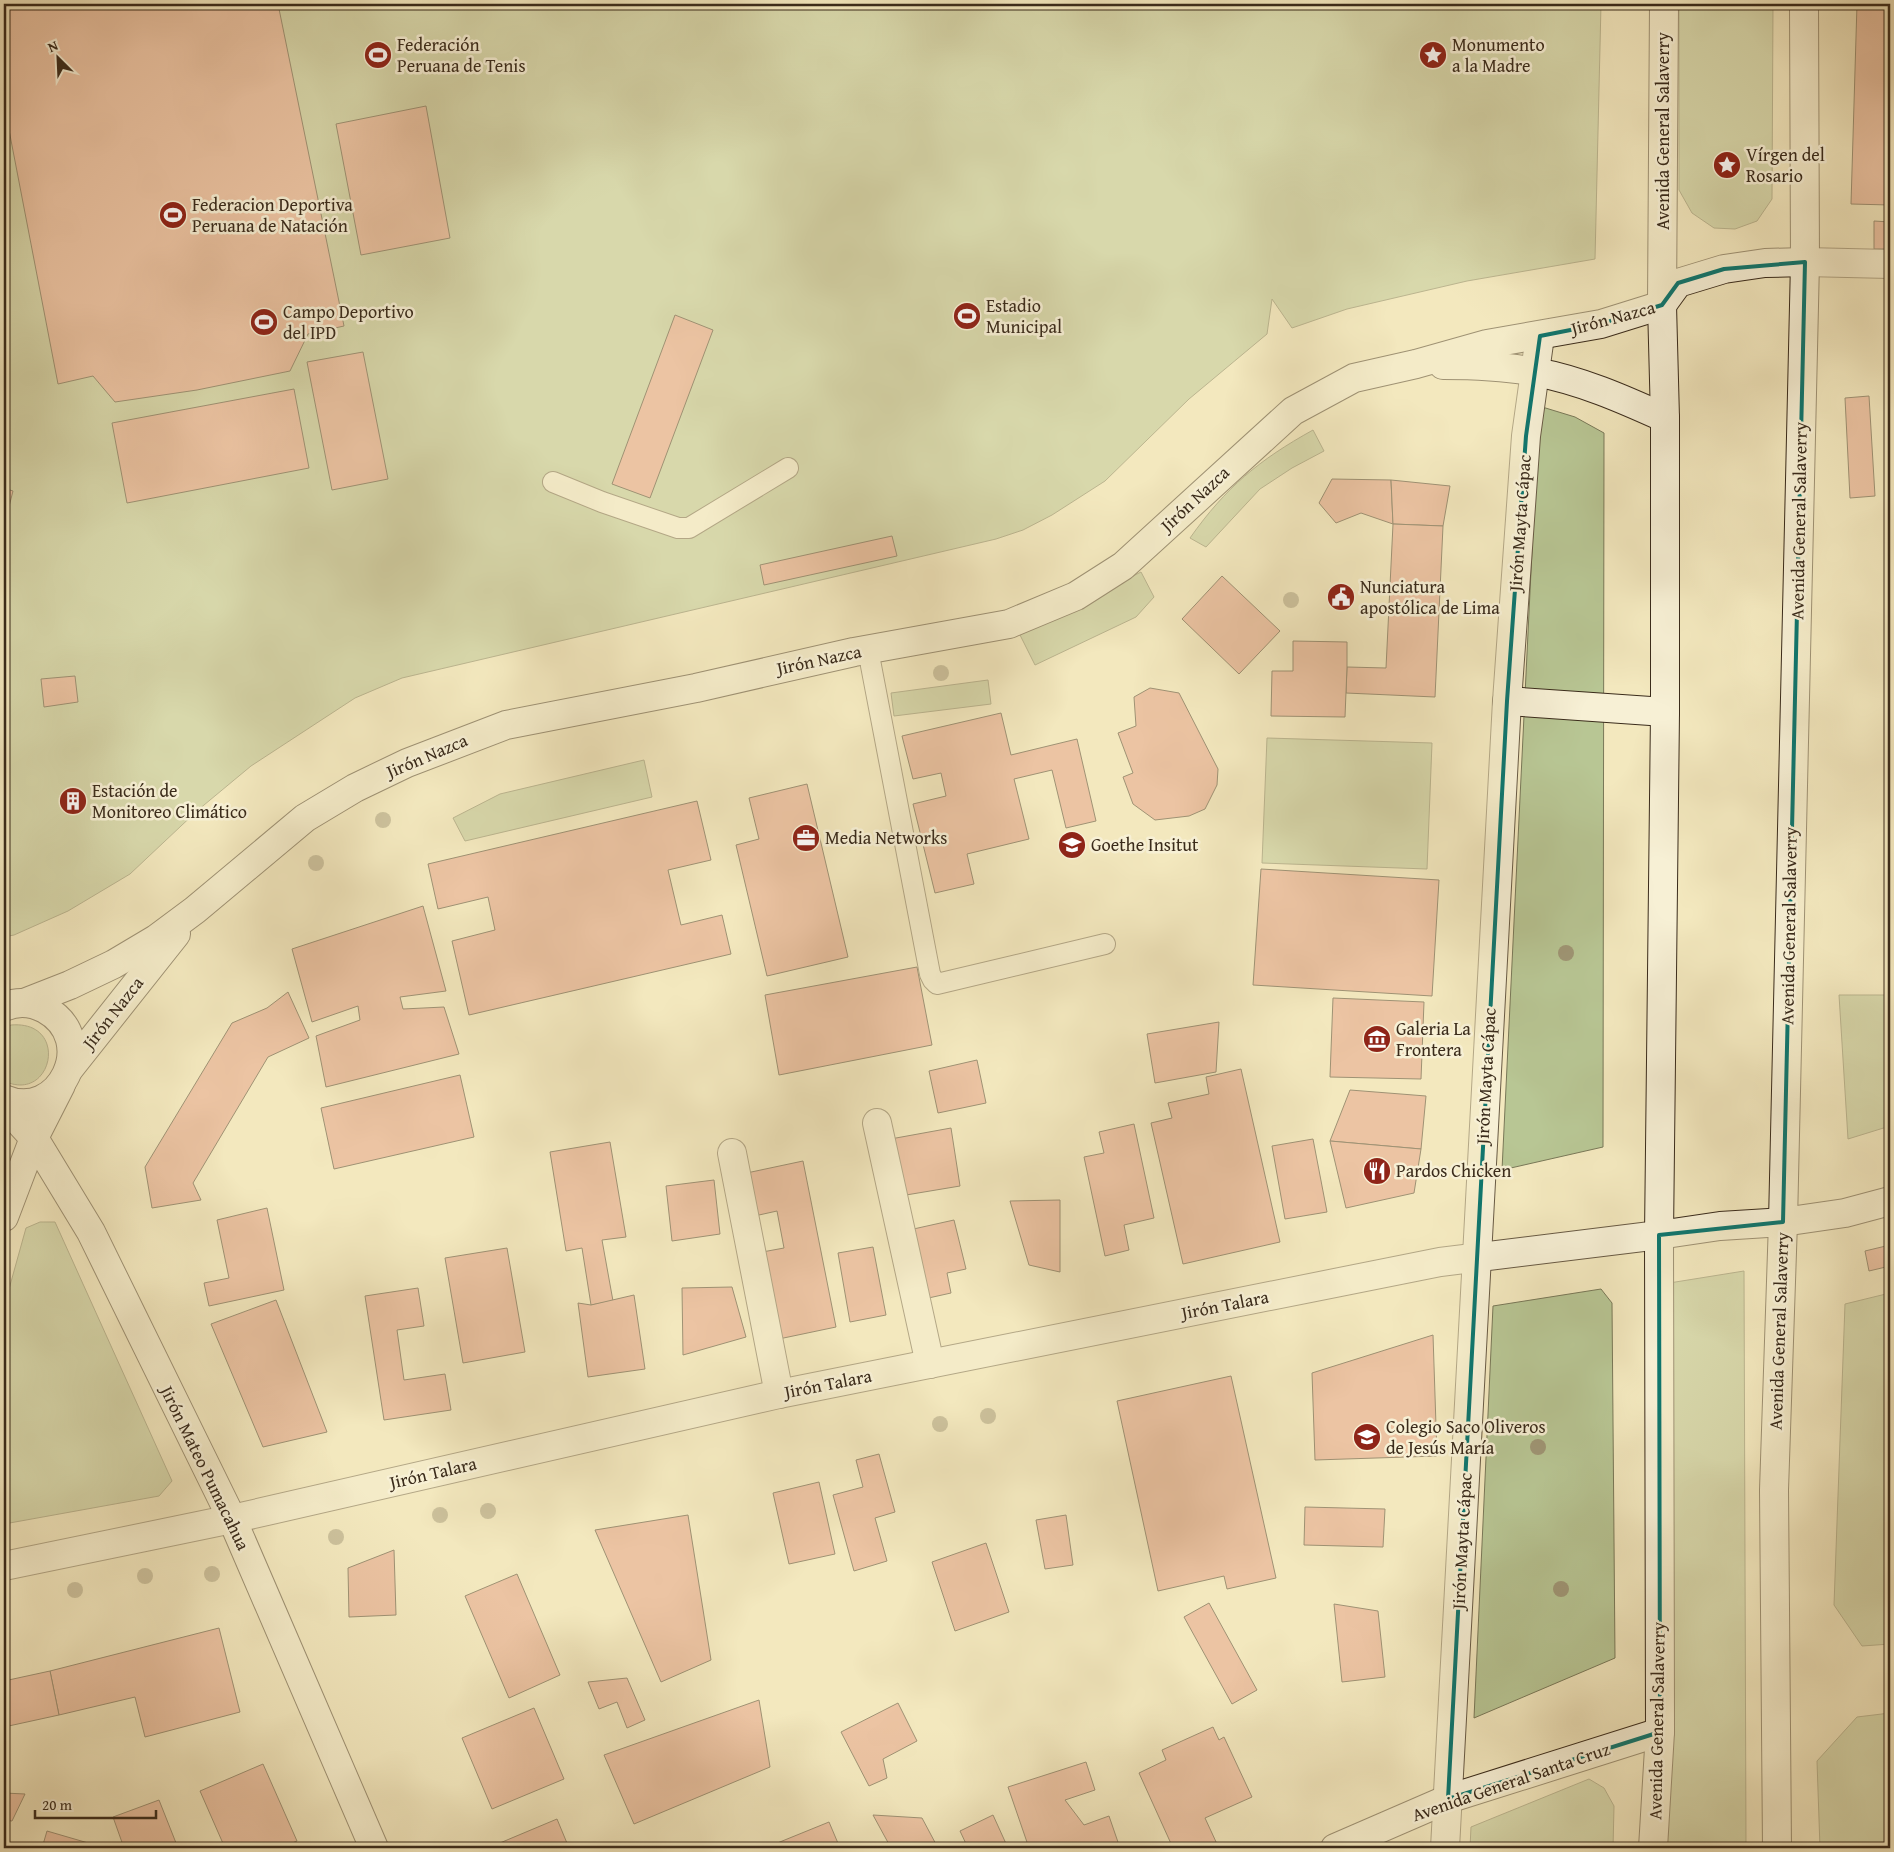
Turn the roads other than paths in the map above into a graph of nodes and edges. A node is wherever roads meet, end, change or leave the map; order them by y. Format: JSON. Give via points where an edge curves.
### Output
{"nodes":[{"id":1,"x":1664,"y":4,"type":"edge"},
{"id":2,"x":1804,"y":4,"type":"edge"},
{"id":3,"x":1805,"y":262,"type":"junction"},
{"id":4,"x":1890,"y":264,"type":"edge"},
{"id":5,"x":1662,"y":305,"type":"junction"},
{"id":6,"x":1540,"y":336,"type":"junction"},
{"id":7,"x":1416,"y":364,"type":"junction"},
{"id":8,"x":1535,"y":372,"type":"junction"},
{"id":9,"x":1665,"y":418,"type":"junction"},
{"id":10,"x":788,"y":468,"type":"dead end"},
{"id":11,"x":554,"y":482,"type":"dead end"},
{"id":12,"x":868,"y":650,"type":"junction"},
{"id":13,"x":1507,"y":701,"type":"junction"},
{"id":14,"x":1665,"y":712,"type":"junction"},
{"id":15,"x":195,"y":910,"type":"junction"},
{"id":16,"x":1105,"y":944,"type":"dead end"},
{"id":17,"x":14,"y":1005,"type":"edge"},
{"id":18,"x":66,"y":1075,"type":"junction"},
{"id":19,"x":4,"y":1099,"type":"edge"},
{"id":20,"x":4,"y":1105,"type":"edge"},
{"id":21,"x":877,"y":1123,"type":"dead end"},
{"id":22,"x":34,"y":1138,"type":"junction"},
{"id":23,"x":732,"y":1152,"type":"dead end"},
{"id":24,"x":1890,"y":1201,"type":"edge"},
{"id":25,"x":4,"y":1217,"type":"edge"},
{"id":26,"x":1782,"y":1222,"type":"junction"},
{"id":27,"x":1659,"y":1235,"type":"junction"},
{"id":28,"x":1476,"y":1257,"type":"junction"},
{"id":29,"x":930,"y":1364,"type":"junction"},
{"id":30,"x":780,"y":1394,"type":"junction"},
{"id":31,"x":232,"y":1519,"type":"junction"},
{"id":32,"x":4,"y":1566,"type":"edge"},
{"id":33,"x":1660,"y":1732,"type":"junction"},
{"id":34,"x":1448,"y":1799,"type":"junction"},
{"id":35,"x":374,"y":1848,"type":"edge"},
{"id":36,"x":1336,"y":1848,"type":"edge"},
{"id":37,"x":1445,"y":1848,"type":"edge"},
{"id":38,"x":1653,"y":1848,"type":"edge"},
{"id":39,"x":1777,"y":1848,"type":"edge"}],
"edges":[{"from":1,"to":5,"type":"street","name":"Avenida General Salaverry"},
{"from":2,"to":3,"type":"street","name":"Avenida General Salaverry"},
{"from":3,"to":4,"type":"street","name":"Jirón Nazca"},
{"from":3,"to":5,"type":"street","name":"Jirón Nazca","via":[[1724,269],[1678,283]]},
{"from":3,"to":26,"type":"street","name":"Avenida General Salaverry"},
{"from":5,"to":6,"type":"street","name":"Jirón Nazca","via":[[1601,324]]},
{"from":5,"to":9,"type":"street","name":"Avenida General Salaverry"},
{"from":6,"to":7,"type":"street","name":"Jirón Nazca","via":[[1487,344]]},
{"from":6,"to":8,"type":"street","name":"Jirón Mayta Cápac"},
{"from":7,"to":8,"type":"street","name":"Jirón Nazca"},
{"from":7,"to":12,"type":"street","name":"Jirón Nazca","via":[[1354,378],[1293,411],[1123,566],[1076,596],[1009,624]]},
{"from":8,"to":9,"type":"street","name":"Jirón Nazca","via":[[1599,389]]},
{"from":8,"to":13,"type":"street","name":"Jirón Mayta Cápac","via":[[1526,436]]},
{"from":9,"to":14,"type":"street","name":"Avenida General Salaverry"},
{"from":10,"to":11,"type":"lane","via":[[689,528],[678,528]]},
{"from":12,"to":15,"type":"street","name":"Jirón Nazca","via":[[696,688],[506,724],[407,763],[355,788],[305,818]]},
{"from":12,"to":16,"type":"lane","via":[[933,980],[937,984]]},
{"from":13,"to":14,"type":"street"},
{"from":13,"to":28,"type":"street","name":"Jirón Mayta Cápac"},
{"from":14,"to":27,"type":"street","name":"Avenida General Salaverry"},
{"from":15,"to":17,"type":"street","name":"Jirón Nazca","via":[[114,964],[70,985]]},
{"from":15,"to":18,"type":"street","name":"Jirón Nazca"},
{"from":17,"to":18,"type":"street","via":[[39,1006],[53,1013],[64,1025],[72,1054]]},
{"from":18,"to":19,"type":"street","via":[[53,1092],[39,1100]]},
{"from":18,"to":22,"type":"street"},
{"from":20,"to":22,"type":"street","name":"Jirón Mateo Pumacahua"},
{"from":21,"to":29,"type":"street"},
{"from":22,"to":25,"type":"street"},
{"from":22,"to":31,"type":"street","name":"Jirón Mateo Pumacahua","via":[[91,1232]]},
{"from":23,"to":30,"type":"street"},
{"from":24,"to":26,"type":"street","name":"Jirón Talara","via":[[1846,1213]]},
{"from":26,"to":27,"type":"street","name":"Jirón Talara","via":[[1720,1226]]},
{"from":26,"to":39,"type":"street","name":"Avenida General Salaverry","via":[[1774,1490]]},
{"from":27,"to":28,"type":"street","name":"Jirón Talara"},
{"from":27,"to":33,"type":"street","name":"Avenida General Salaverry"},
{"from":28,"to":29,"type":"street","name":"Jirón Talara"},
{"from":28,"to":34,"type":"street","name":"Jirón Mayta Cápac"},
{"from":29,"to":30,"type":"street","name":"Jirón Talara"},
{"from":30,"to":31,"type":"street","name":"Jirón Talara"},
{"from":31,"to":32,"type":"street","name":"Jirón Talara"},
{"from":31,"to":35,"type":"street","name":"Jirón Mateo Pumacahua"},
{"from":33,"to":34,"type":"street","name":"Avenida General Santa Cruz"},
{"from":33,"to":38,"type":"street","name":"Avenida General Salaverry"},
{"from":34,"to":36,"type":"street","name":"Avenida General Santa Cruz"},
{"from":34,"to":37,"type":"street","name":"Jirón Mayta Cápac"}]}
